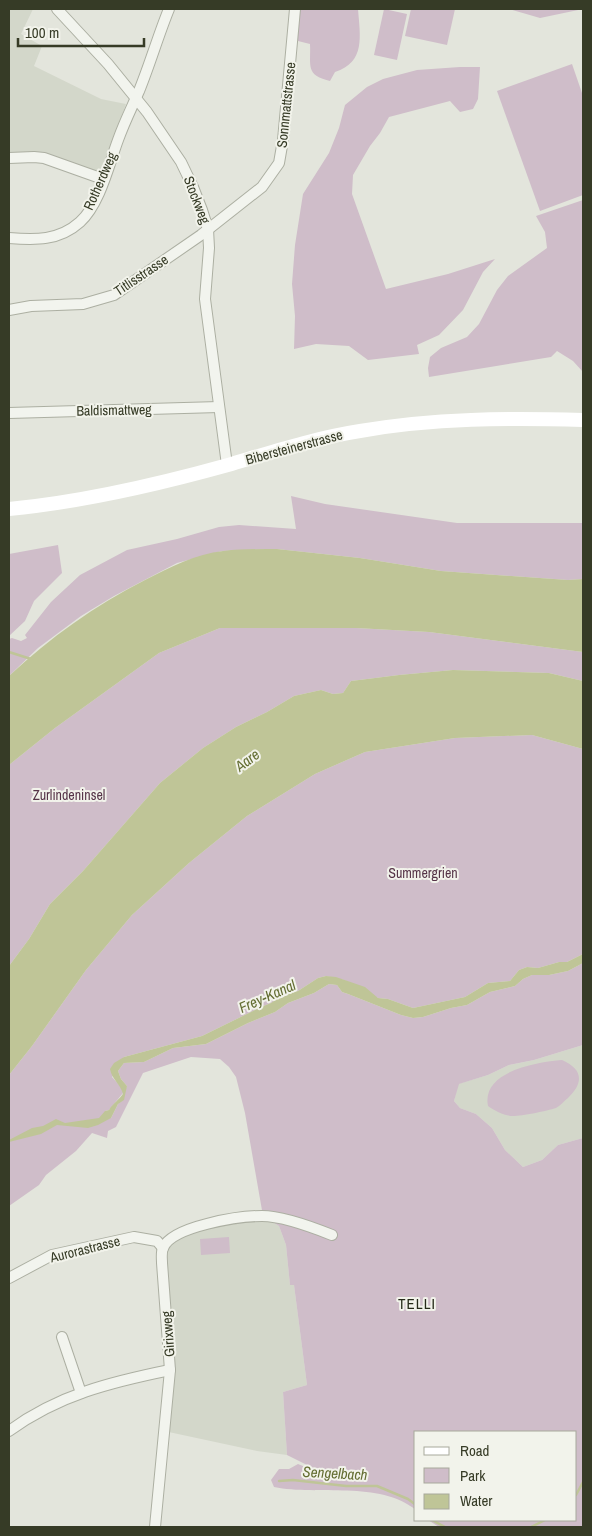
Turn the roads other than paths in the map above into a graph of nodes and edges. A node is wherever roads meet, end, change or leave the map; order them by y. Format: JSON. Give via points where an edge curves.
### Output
{"nodes":[{"id":1,"x":57,"y":9,"type":"edge"},
{"id":2,"x":169,"y":9,"type":"edge"},
{"id":3,"x":295,"y":9,"type":"edge"},
{"id":4,"x":136,"y":96,"type":"junction"},
{"id":5,"x":9,"y":158,"type":"edge"},
{"id":6,"x":103,"y":179,"type":"junction"},
{"id":7,"x":208,"y":229,"type":"junction"},
{"id":8,"x":9,"y":238,"type":"edge"},
{"id":9,"x":9,"y":310,"type":"edge"},
{"id":10,"x":219,"y":407,"type":"junction"},
{"id":11,"x":9,"y":412,"type":"edge"},
{"id":12,"x":583,"y":420,"type":"edge"},
{"id":13,"x":227,"y":465,"type":"junction"},
{"id":14,"x":9,"y":508,"type":"edge"},
{"id":15,"x":332,"y":1235,"type":"dead end"},
{"id":16,"x":163,"y":1248,"type":"junction"},
{"id":17,"x":9,"y":1278,"type":"edge"},
{"id":18,"x":62,"y":1337,"type":"dead end"},
{"id":19,"x":170,"y":1370,"type":"junction"},
{"id":20,"x":81,"y":1393,"type":"junction"},
{"id":21,"x":9,"y":1431,"type":"edge"},
{"id":22,"x":155,"y":1527,"type":"edge"}],
"edges":[{"from":1,"to":4,"type":"street","name":"Stockweg"},
{"from":2,"to":4,"type":"street","name":"Rotherdweg"},
{"from":3,"to":7,"type":"street","name":"Sonnmattstrasse","via":[[284,140],[279,163],[262,187]]},
{"from":4,"to":6,"type":"street","name":"Rotherdweg"},
{"from":4,"to":7,"type":"street","name":"Stockweg","via":[[181,162]]},
{"from":5,"to":6,"type":"street","via":[[44,158]]},
{"from":6,"to":8,"type":"street","name":"Rotherdweg","via":[[88,212],[68,230],[44,240]]},
{"from":7,"to":9,"type":"street","name":"Titlisstrasse","via":[[114,295],[83,304]]},
{"from":7,"to":10,"type":"street","name":"Stockweg","via":[[205,299]]},
{"from":10,"to":11,"type":"street","name":"Baldismattweg"},
{"from":10,"to":13,"type":"street","name":"Stockweg"},
{"from":12,"to":13,"type":"main road","name":"Bibersteinerstrasse","via":[[466,419],[389,426],[328,438]]},
{"from":13,"to":14,"type":"main road","name":"Bibersteinerstrasse","via":[[137,488]]},
{"from":15,"to":16,"type":"street","via":[[308,1225],[263,1216],[196,1226],[174,1236]]},
{"from":16,"to":17,"type":"street","name":"Aurorastrasse","via":[[157,1241],[134,1237],[52,1255]]},
{"from":16,"to":19,"type":"street","name":"Girixweg"},
{"from":18,"to":20,"type":"street"},
{"from":19,"to":20,"type":"street","via":[[120,1380]]},
{"from":19,"to":22,"type":"street","name":"Girixweg"},
{"from":20,"to":21,"type":"street","via":[[55,1402]]}]}
